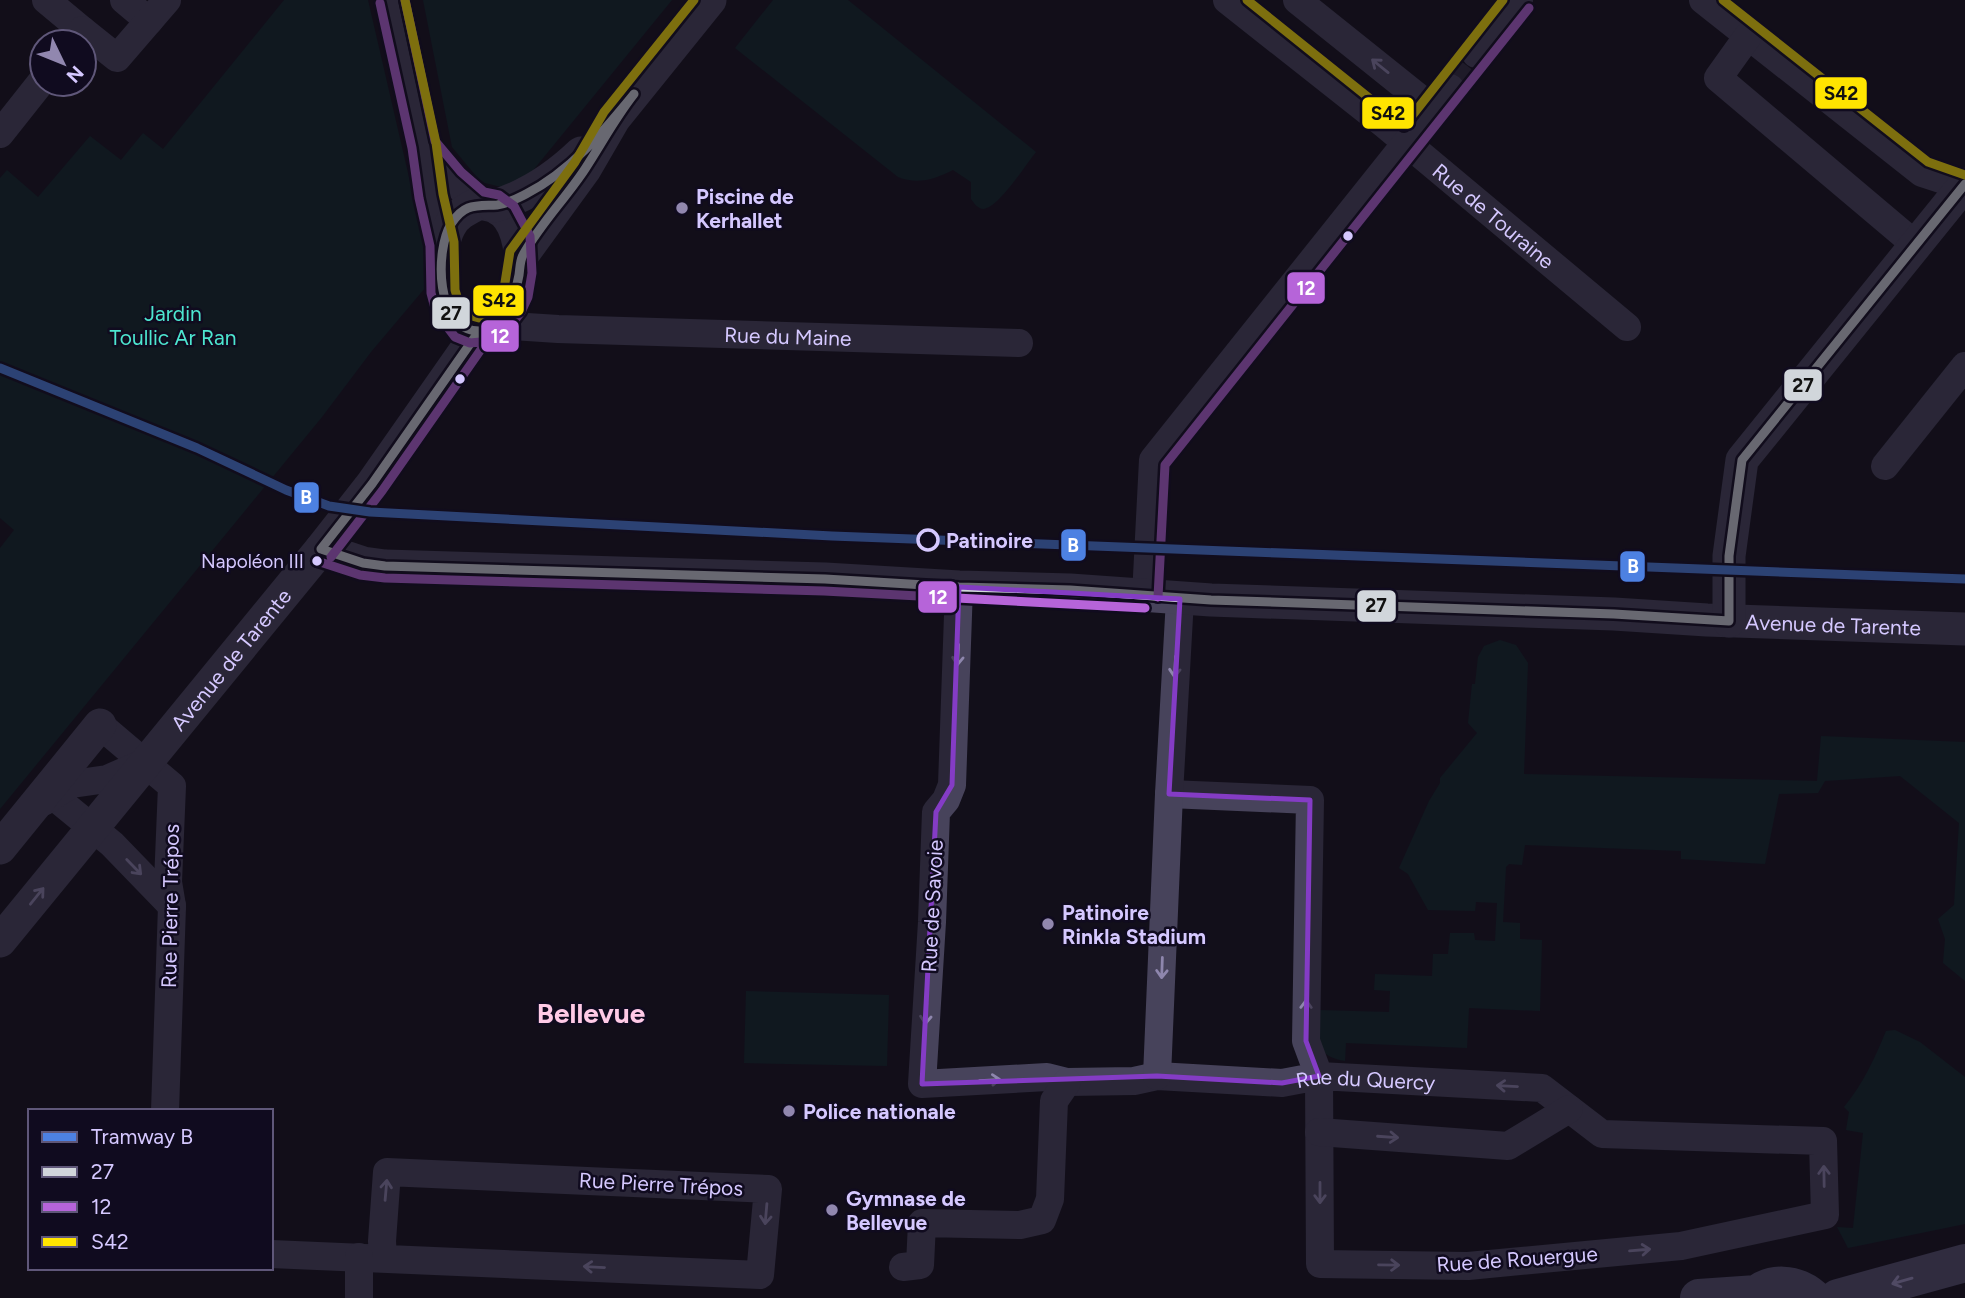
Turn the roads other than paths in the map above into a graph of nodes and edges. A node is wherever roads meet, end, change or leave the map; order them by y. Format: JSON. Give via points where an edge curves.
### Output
{"nodes":[{"id":1,"x":46,"y":0,"type":"edge"},
{"id":2,"x":124,"y":0,"type":"edge"},
{"id":3,"x":392,"y":0,"type":"edge"},
{"id":4,"x":710,"y":0,"type":"edge"},
{"id":5,"x":1227,"y":0,"type":"edge"},
{"id":6,"x":1297,"y":0,"type":"edge"},
{"id":7,"x":1519,"y":0,"type":"edge"},
{"id":8,"x":1703,"y":0,"type":"edge"},
{"id":9,"x":158,"y":10,"type":"edge"},
{"id":10,"x":71,"y":28,"type":"edge"},
{"id":11,"x":1748,"y":36,"type":"junction"},
{"id":12,"x":98,"y":47,"type":"edge"},
{"id":13,"x":1476,"y":54,"type":"tunnel mouth"},
{"id":14,"x":29,"y":98,"type":"edge"},
{"id":15,"x":614,"y":119,"type":"junction"},
{"id":16,"x":0,"y":134,"type":"edge"},
{"id":17,"x":1406,"y":143,"type":"junction"},
{"id":18,"x":424,"y":146,"type":"junction"},
{"id":19,"x":1964,"y":186,"type":"edge"},
{"id":20,"x":487,"y":205,"type":"junction"},
{"id":21,"x":442,"y":245,"type":"junction"},
{"id":22,"x":1917,"y":246,"type":"junction"},
{"id":23,"x":521,"y":257,"type":"junction"},
{"id":24,"x":516,"y":293,"type":"junction"},
{"id":25,"x":1627,"y":327,"type":"dead end"},
{"id":26,"x":488,"y":328,"type":"junction"},
{"id":27,"x":558,"y":329,"type":"junction"},
{"id":28,"x":1019,"y":343,"type":"dead end"},
{"id":29,"x":1965,"y":366,"type":"edge"},
{"id":30,"x":1885,"y":466,"type":"dead end"},
{"id":31,"x":321,"y":549,"type":"junction"},
{"id":32,"x":959,"y":587,"type":"junction"},
{"id":33,"x":1146,"y":596,"type":"junction"},
{"id":34,"x":1180,"y":599,"type":"junction"},
{"id":35,"x":1730,"y":621,"type":"junction"},
{"id":36,"x":1965,"y":629,"type":"edge"},
{"id":37,"x":100,"y":724,"type":"joint"},
{"id":38,"x":146,"y":762,"type":"junction"},
{"id":39,"x":1169,"y":794,"type":"junction"},
{"id":40,"x":43,"y":799,"type":"junction"},
{"id":41,"x":94,"y":829,"type":"junction"},
{"id":42,"x":0,"y":848,"type":"edge"},
{"id":43,"x":172,"y":906,"type":"junction"},
{"id":44,"x":0,"y":941,"type":"edge"},
{"id":45,"x":1157,"y":1076,"type":"junction"},
{"id":46,"x":1319,"y":1076,"type":"junction"},
{"id":47,"x":1067,"y":1082,"type":"junction"},
{"id":48,"x":165,"y":1109,"type":"edge"},
{"id":49,"x":1569,"y":1109,"type":"junction"},
{"id":50,"x":1320,"y":1132,"type":"junction"},
{"id":51,"x":1823,"y":1141,"type":"joint"},
{"id":52,"x":273,"y":1254,"type":"edge"},
{"id":53,"x":371,"y":1257,"type":"junction"},
{"id":54,"x":1965,"y":1263,"type":"edge"},
{"id":55,"x":903,"y":1267,"type":"dead end"},
{"id":56,"x":1755,"y":1296,"type":"edge"},
{"id":57,"x":359,"y":1298,"type":"edge"},
{"id":58,"x":1699,"y":1298,"type":"edge"},
{"id":59,"x":1813,"y":1298,"type":"edge"},
{"id":60,"x":1838,"y":1298,"type":"edge"}],
"edges":[{"from":1,"to":10,"type":"street"},
{"from":2,"to":9,"type":"street"},
{"from":3,"to":18,"type":"street"},
{"from":4,"to":15,"type":"street"},
{"from":5,"to":17,"type":"street","name":"Rue de Touraine"},
{"from":17,"to":6,"type":"street","one_way":true,"via":[[1441,98]]},
{"from":7,"to":13,"type":"street"},
{"from":8,"to":11,"type":"street"},
{"from":9,"to":12,"type":"street","via":[[117,58]]},
{"from":11,"to":19,"type":"street","via":[[1922,173]]},
{"from":11,"to":22,"type":"street","via":[[1717,78]]},
{"from":14,"to":16,"type":"street"},
{"from":15,"to":20,"type":"street","via":[[552,178],[527,194]]},
{"from":15,"to":23,"type":"street"},
{"from":17,"to":25,"type":"street","name":"Rue de Touraine"},
{"from":17,"to":33,"type":"street","via":[[1153,460]]},
{"from":18,"to":20,"type":"street","via":[[452,181]]},
{"from":18,"to":21,"type":"street"},
{"from":19,"to":22,"type":"street"},
{"from":20,"to":21,"type":"street","via":[[464,211],[450,225]]},
{"from":20,"to":23,"type":"street","via":[[505,214]]},
{"from":21,"to":26,"type":"street","via":[[447,309],[461,326]]},
{"from":22,"to":35,"type":"street","via":[[1742,460],[1729,569]]},
{"from":23,"to":24,"type":"street"},
{"from":24,"to":26,"type":"street"},
{"from":24,"to":27,"type":"street","via":[[532,312]]},
{"from":26,"to":27,"type":"street","name":"Rue du Maine"},
{"from":26,"to":31,"type":"street"},
{"from":27,"to":28,"type":"street","name":"Rue du Maine"},
{"from":29,"to":30,"type":"street"},
{"from":31,"to":32,"type":"street","name":"Avenue de Tarente","via":[[385,566]]},
{"from":31,"to":38,"type":"street","name":"Avenue de Tarente"},
{"from":32,"to":33,"type":"street","name":"Avenue de Tarente"},
{"from":32,"to":47,"type":"street","name":"Rue de Savoie","one_way":true,"via":[[952,785],[936,812],[922,1084],[1046,1077]]},
{"from":33,"to":34,"type":"street","name":"Avenue de Tarente"},
{"from":34,"to":35,"type":"street","name":"Avenue de Tarente"},
{"from":34,"to":39,"type":"street","one_way":true},
{"from":35,"to":36,"type":"street","name":"Avenue de Tarente"},
{"from":37,"to":38,"type":"street"},
{"from":37,"to":40,"type":"street"},
{"from":38,"to":40,"type":"street","via":[[107,779],[72,783]]},
{"from":38,"to":41,"type":"street","name":"Avenue de Tarente"},
{"from":38,"to":43,"type":"street","name":"Rue Pierre Trépos","via":[[172,786],[168,882]]},
{"from":39,"to":45,"type":"street","one_way":true},
{"from":46,"to":39,"type":"street","one_way":true,"via":[[1306,1041],[1310,800]]},
{"from":40,"to":41,"type":"street"},
{"from":40,"to":42,"type":"street"},
{"from":41,"to":43,"type":"street","one_way":true},
{"from":44,"to":41,"type":"street","name":"Avenue de Tarente","one_way":true},
{"from":43,"to":48,"type":"street","name":"Rue Pierre Trépos"},
{"from":45,"to":46,"type":"street","name":"Rue du Quercy","via":[[1282,1083]]},
{"from":45,"to":47,"type":"street","name":"Rue de Savoie"},
{"from":49,"to":46,"type":"street","name":"Rue du Quercy","one_way":true,"via":[[1542,1088]]},
{"from":46,"to":50,"type":"street","name":"Rue de Rouergue"},
{"from":47,"to":55,"type":"street","via":[[1054,1101],[1051,1199],[1042,1220],[1020,1226],[922,1223],[920,1265]]},
{"from":50,"to":49,"type":"street","one_way":true,"via":[[1508,1146]]},
{"from":49,"to":51,"type":"street","name":"Rue du Quercy","via":[[1602,1134]]},
{"from":50,"to":51,"type":"street","name":"Rue de Rouergue","one_way":true,"via":[[1320,1264],[1468,1266],[1668,1247],[1825,1215]]},
{"from":52,"to":53,"type":"street","name":"Rue Pierre Trépos"},
{"from":53,"to":53,"type":"street","name":"Rue Pierre Trépos","one_way":true,"via":[[382,1241],[387,1172],[768,1189],[760,1275]]},
{"from":53,"to":57,"type":"street","name":"Rue Pierre Trépos"},
{"from":54,"to":60,"type":"main road","one_way":true},
{"from":56,"to":58,"type":"main road"},
{"from":56,"to":59,"type":"main road","via":[[1781,1285],[1794,1286]]}]}
